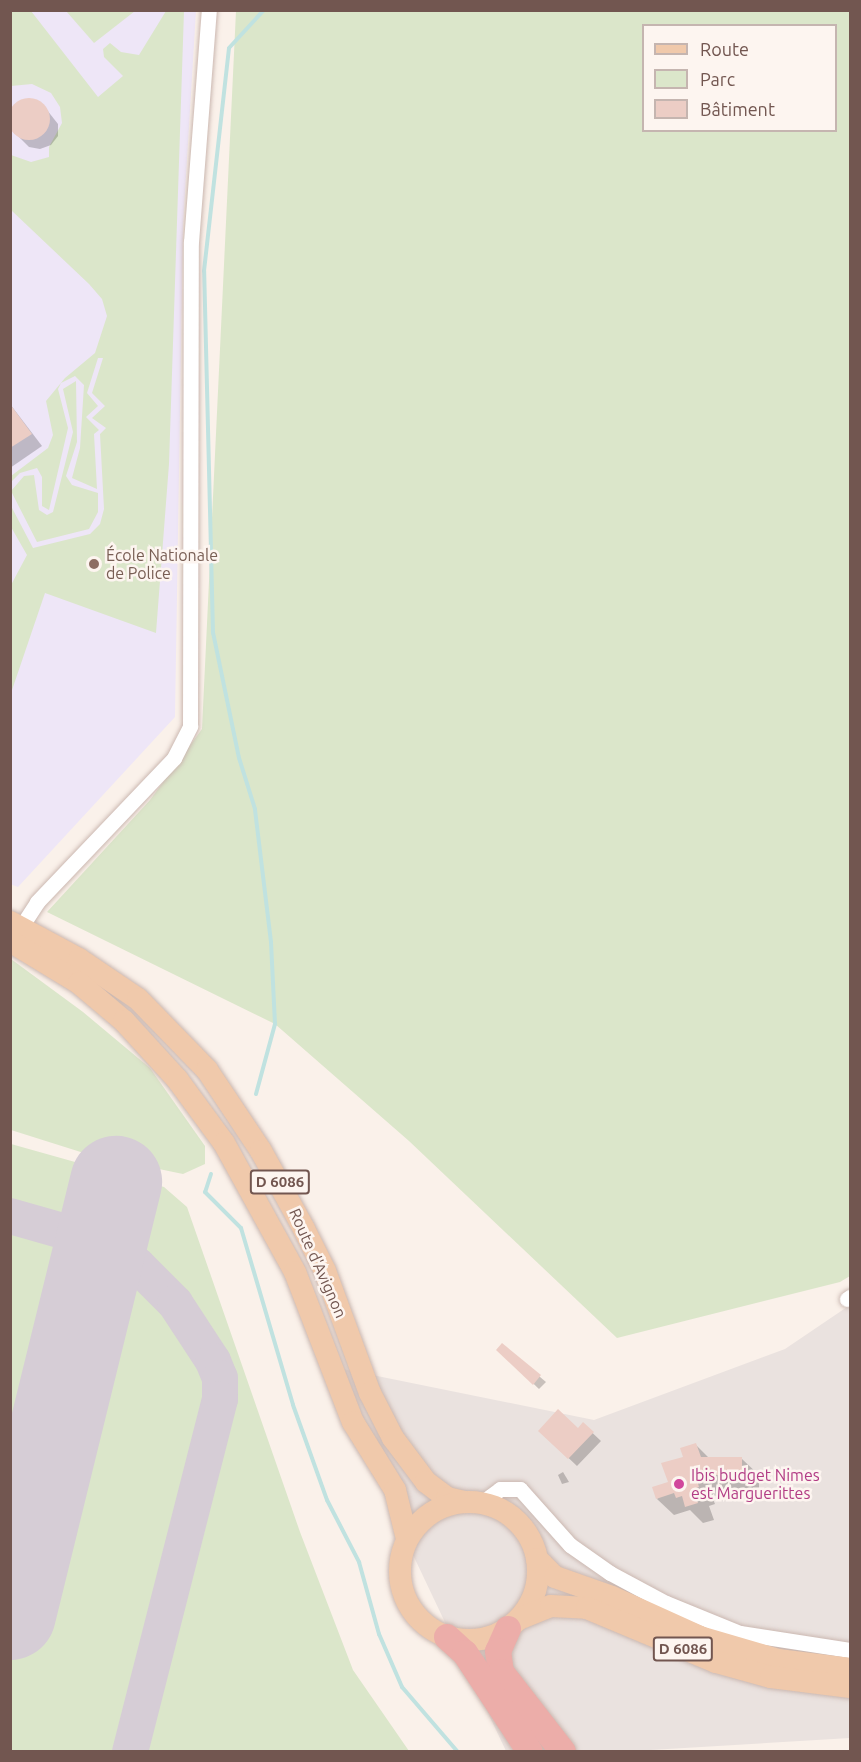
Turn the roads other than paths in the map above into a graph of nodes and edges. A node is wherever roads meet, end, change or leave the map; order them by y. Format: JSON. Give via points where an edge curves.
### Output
{"nodes":[{"id":1,"x":209,"y":10,"type":"edge"},
{"id":2,"x":14,"y":930,"type":"edge"},
{"id":3,"x":473,"y":1503,"type":"junction"},
{"id":4,"x":407,"y":1539,"type":"junction"},
{"id":5,"x":537,"y":1558,"type":"junction"},
{"id":6,"x":514,"y":1623,"type":"junction"},
{"id":7,"x":447,"y":1637,"type":"junction"},
{"id":8,"x":850,"y":1650,"type":"edge"},
{"id":9,"x":850,"y":1669,"type":"edge"},
{"id":10,"x":850,"y":1687,"type":"edge"},
{"id":11,"x":530,"y":1752,"type":"edge"},
{"id":12,"x":563,"y":1752,"type":"edge"}],
"edges":[{"from":1,"to":2,"type":"street","via":[[191,242],[190,726],[174,758]]},
{"from":2,"to":3,"type":"main road","name":"Route d'Avignon","number":"D 6086","via":[[79,959],[138,999],[207,1070],[261,1151],[304,1229],[325,1272],[370,1393],[393,1438],[426,1482],[447,1498]]},
{"from":2,"to":4,"type":"main road","name":"Route d'Avignon","number":"D 6086","via":[[124,1021],[190,1094],[224,1143],[296,1272],[353,1422],[395,1490]]},
{"from":3,"to":4,"type":"main road","via":[[431,1513]]},
{"from":3,"to":5,"type":"main road","via":[[503,1511],[518,1523],[530,1538]]},
{"from":3,"to":8,"type":"street","via":[[500,1489],[520,1489],[577,1550],[666,1603],[740,1633]]},
{"from":4,"to":7,"type":"main road","via":[[400,1568],[404,1598],[414,1615]]},
{"from":5,"to":6,"type":"main road","via":[[536,1590]]},
{"from":5,"to":9,"type":"main road","number":"D 6086","via":[[555,1577],[717,1643],[803,1664]]},
{"from":6,"to":7,"type":"main road","via":[[472,1641]]},
{"from":6,"to":10,"type":"main road","number":"D 6086","via":[[551,1606],[587,1608],[723,1664],[771,1677]]},
{"from":6,"to":12,"type":"highway","via":[[498,1651],[501,1672]]},
{"from":7,"to":11,"type":"highway","via":[[465,1653]]}]}
